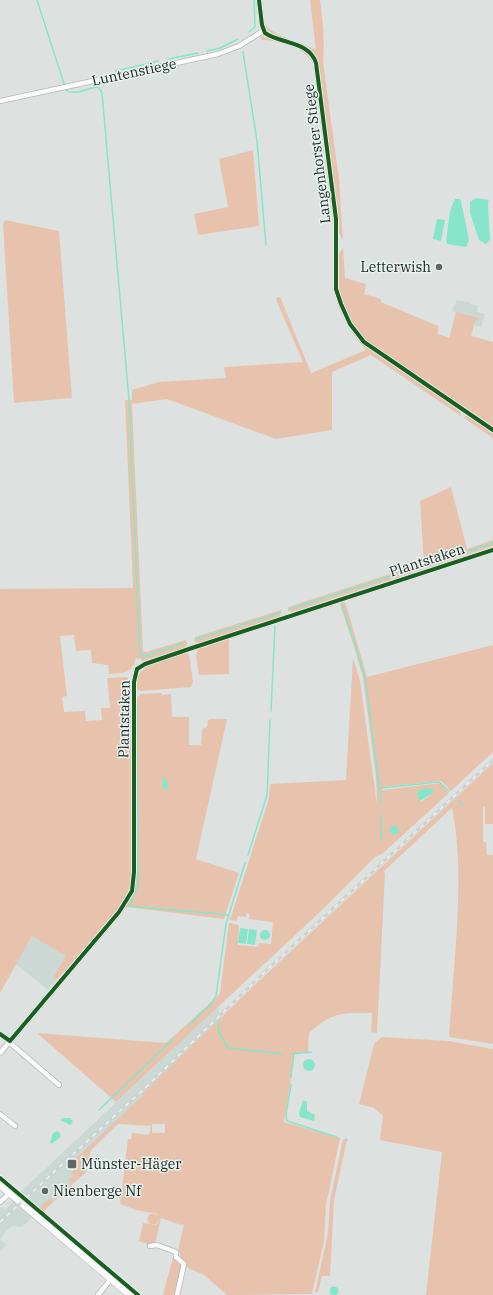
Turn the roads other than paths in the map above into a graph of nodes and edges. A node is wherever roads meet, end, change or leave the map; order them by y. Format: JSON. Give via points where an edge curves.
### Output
{"nodes":[{"id":1,"x":260,"y":0,"type":"edge"},
{"id":2,"x":263,"y":30,"type":"junction"},
{"id":3,"x":0,"y":101,"type":"edge"},
{"id":4,"x":493,"y":430,"type":"edge"},
{"id":5,"x":493,"y":550,"type":"edge"},
{"id":6,"x":0,"y":1034,"type":"edge"},
{"id":7,"x":9,"y":1042,"type":"junction"},
{"id":8,"x":0,"y":1053,"type":"edge"},
{"id":9,"x":59,"y":1085,"type":"dead end"},
{"id":10,"x":1,"y":1116,"type":"edge"},
{"id":11,"x":15,"y":1126,"type":"dead end"},
{"id":12,"x":0,"y":1185,"type":"edge"},
{"id":13,"x":10,"y":1193,"type":"junction"},
{"id":14,"x":0,"y":1202,"type":"edge"},
{"id":15,"x":150,"y":1246,"type":"dead end"},
{"id":16,"x":111,"y":1279,"type":"junction"},
{"id":17,"x":98,"y":1295,"type":"edge"},
{"id":18,"x":130,"y":1295,"type":"edge"},
{"id":19,"x":177,"y":1295,"type":"edge"}],
"edges":[{"from":1,"to":2,"type":"street"},
{"from":2,"to":3,"type":"street","name":"Luntenstiege","via":[[238,46],[218,54]]},
{"from":2,"to":4,"type":"street","name":"Langenhorster Stiege","via":[[272,37],[305,49],[316,63],[336,219],[336,289],[350,324],[364,342]]},
{"from":5,"to":7,"type":"street","name":"Plantstaken","via":[[192,648],[137,669],[134,682],[132,891],[119,912]]},
{"from":6,"to":7,"type":"street"},
{"from":7,"to":8,"type":"street","name":"Plantstaken"},
{"from":7,"to":9,"type":"street"},
{"from":10,"to":11,"type":"street"},
{"from":12,"to":13,"type":"main road"},
{"from":13,"to":14,"type":"street"},
{"from":13,"to":16,"type":"main road"},
{"from":15,"to":19,"type":"street","via":[[158,1245],[176,1252],[176,1256],[184,1264]]},
{"from":16,"to":17,"type":"street"},
{"from":16,"to":18,"type":"main road"}]}
